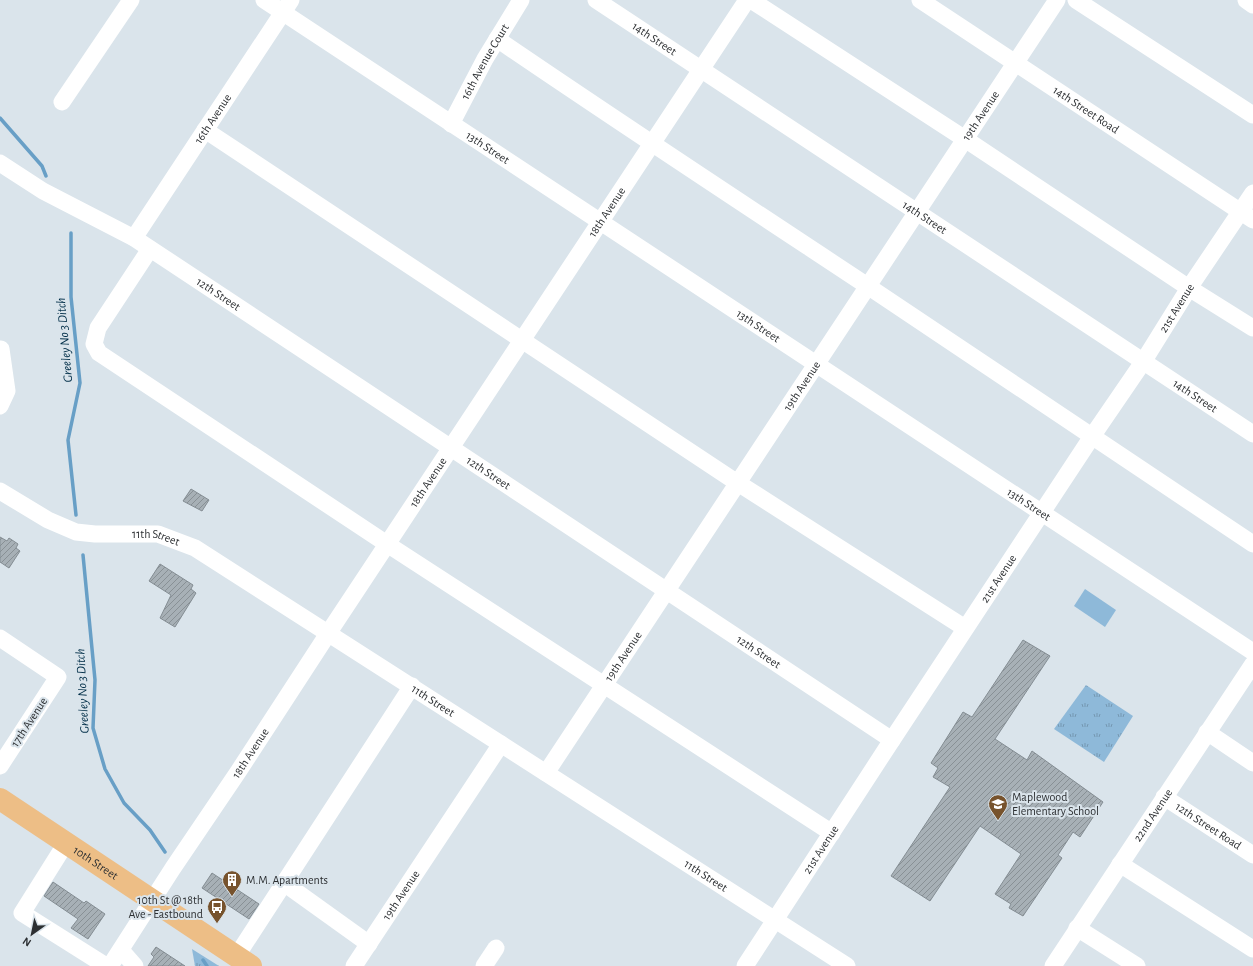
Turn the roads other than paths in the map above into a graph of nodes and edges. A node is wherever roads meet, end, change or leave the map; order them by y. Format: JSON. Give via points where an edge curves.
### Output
{"nodes":[{"id":1,"x":132,"y":0,"type":"edge"},
{"id":2,"x":264,"y":0,"type":"edge"},
{"id":3,"x":520,"y":0,"type":"edge"},
{"id":4,"x":596,"y":0,"type":"edge"},
{"id":5,"x":747,"y":0,"type":"edge"},
{"id":6,"x":751,"y":0,"type":"edge"},
{"id":7,"x":920,"y":0,"type":"edge"},
{"id":8,"x":1057,"y":0,"type":"edge"},
{"id":9,"x":1076,"y":0,"type":"edge"},
{"id":10,"x":1246,"y":0,"type":"edge"},
{"id":11,"x":1253,"y":5,"type":"edge"},
{"id":12,"x":287,"y":6,"type":"edge"},
{"id":13,"x":497,"y":39,"type":"junction"},
{"id":14,"x":1015,"y":63,"type":"junction"},
{"id":15,"x":701,"y":69,"type":"junction"},
{"id":16,"x":62,"y":102,"type":"dead end"},
{"id":17,"x":1253,"y":115,"type":"edge"},
{"id":18,"x":451,"y":124,"type":"junction"},
{"id":19,"x":205,"y":130,"type":"junction"},
{"id":20,"x":965,"y":139,"type":"junction"},
{"id":21,"x":651,"y":144,"type":"junction"},
{"id":22,"x":0,"y":163,"type":"edge"},
{"id":23,"x":1253,"y":193,"type":"edge"},
{"id":24,"x":917,"y":212,"type":"junction"},
{"id":25,"x":1247,"y":216,"type":"edge"},
{"id":26,"x":600,"y":222,"type":"junction"},
{"id":27,"x":134,"y":238,"type":"junction"},
{"id":28,"x":150,"y":249,"type":"junction"},
{"id":29,"x":868,"y":286,"type":"junction"},
{"id":30,"x":1189,"y":288,"type":"junction"},
{"id":31,"x":1253,"y":328,"type":"edge"},
{"id":32,"x":522,"y":340,"type":"junction"},
{"id":33,"x":1,"y":349,"type":"edge"},
{"id":34,"x":1143,"y":362,"type":"junction"},
{"id":35,"x":816,"y":364,"type":"junction"},
{"id":36,"x":0,"y":406,"type":"edge"},
{"id":37,"x":1253,"y":434,"type":"edge"},
{"id":38,"x":1091,"y":438,"type":"junction"},
{"id":39,"x":451,"y":448,"type":"junction"},
{"id":40,"x":738,"y":483,"type":"junction"},
{"id":41,"x":0,"y":491,"type":"edge"},
{"id":42,"x":1042,"y":513,"type":"junction"},
{"id":43,"x":387,"y":544,"type":"junction"},
{"id":44,"x":1253,"y":544,"type":"edge"},
{"id":45,"x":666,"y":591,"type":"junction"},
{"id":46,"x":966,"y":628,"type":"junction"},
{"id":47,"x":328,"y":633,"type":"junction"},
{"id":48,"x":0,"y":638,"type":"edge"},
{"id":49,"x":1253,"y":652,"type":"edge"},
{"id":50,"x":1253,"y":664,"type":"edge"},
{"id":51,"x":412,"y":686,"type":"junction"},
{"id":52,"x":604,"y":686,"type":"junction"},
{"id":53,"x":1207,"y":732,"type":"junction"},
{"id":54,"x":892,"y":740,"type":"junction"},
{"id":55,"x":501,"y":744,"type":"junction"},
{"id":56,"x":1253,"y":763,"type":"edge"},
{"id":57,"x":0,"y":766,"type":"edge"},
{"id":58,"x":546,"y":773,"type":"junction"},
{"id":59,"x":1164,"y":797,"type":"junction"},
{"id":60,"x":0,"y":799,"type":"edge"},
{"id":61,"x":832,"y":833,"type":"junction"},
{"id":62,"x":66,"y":843,"type":"junction"},
{"id":63,"x":1253,"y":855,"type":"edge"},
{"id":64,"x":1120,"y":864,"type":"junction"},
{"id":65,"x":284,"y":883,"type":"junction"},
{"id":66,"x":153,"y":900,"type":"junction"},
{"id":67,"x":775,"y":920,"type":"junction"},
{"id":68,"x":1078,"y":928,"type":"junction"},
{"id":69,"x":369,"y":944,"type":"junction"},
{"id":70,"x":496,"y":948,"type":"dead end"},
{"id":71,"x":1253,"y":949,"type":"edge"},
{"id":72,"x":120,"y":950,"type":"junction"},
{"id":73,"x":243,"y":962,"type":"edge"},
{"id":74,"x":106,"y":966,"type":"edge"},
{"id":75,"x":110,"y":966,"type":"edge"},
{"id":76,"x":135,"y":966,"type":"edge"},
{"id":77,"x":354,"y":966,"type":"edge"},
{"id":78,"x":484,"y":966,"type":"edge"},
{"id":79,"x":745,"y":966,"type":"edge"},
{"id":80,"x":847,"y":966,"type":"edge"},
{"id":81,"x":1053,"y":966,"type":"edge"},
{"id":82,"x":1137,"y":966,"type":"edge"}],
"edges":[{"from":1,"to":16,"type":"street"},
{"from":2,"to":12,"type":"street","name":"13th Street"},
{"from":3,"to":13,"type":"street","name":"16th Avenue Court"},
{"from":4,"to":15,"type":"street","name":"14th Street"},
{"from":5,"to":15,"type":"street","name":"18th Avenue"},
{"from":6,"to":20,"type":"street"},
{"from":7,"to":14,"type":"street","name":"14th Street Road"},
{"from":8,"to":14,"type":"street","name":"19th Avenue"},
{"from":9,"to":17,"type":"street"},
{"from":10,"to":11,"type":"street"},
{"from":12,"to":18,"type":"street","name":"13th Street"},
{"from":12,"to":19,"type":"street","name":"16th Avenue"},
{"from":13,"to":18,"type":"street","name":"16th Avenue Court"},
{"from":13,"to":21,"type":"street"},
{"from":14,"to":20,"type":"street","name":"19th Avenue"},
{"from":14,"to":25,"type":"street","name":"14th Street Road"},
{"from":15,"to":21,"type":"street","name":"18th Avenue"},
{"from":15,"to":24,"type":"street","name":"14th Street"},
{"from":18,"to":26,"type":"street","name":"13th Street"},
{"from":19,"to":27,"type":"street","name":"16th Avenue"},
{"from":19,"to":32,"type":"street"},
{"from":20,"to":24,"type":"street","name":"19th Avenue"},
{"from":20,"to":30,"type":"street"},
{"from":21,"to":26,"type":"street","name":"18th Avenue"},
{"from":21,"to":29,"type":"street"},
{"from":22,"to":27,"type":"street","name":"12th Street","via":[[43,191]]},
{"from":23,"to":25,"type":"street","name":"21st Avenue"},
{"from":24,"to":29,"type":"street","name":"19th Avenue"},
{"from":24,"to":34,"type":"street","name":"14th Street"},
{"from":25,"to":30,"type":"street","name":"21st Avenue"},
{"from":26,"to":32,"type":"street","name":"18th Avenue"},
{"from":26,"to":35,"type":"street","name":"13th Street"},
{"from":27,"to":28,"type":"street","name":"12th Street"},
{"from":28,"to":39,"type":"street","name":"12th Street"},
{"from":28,"to":43,"type":"street","via":[[98,328],[94,344],[99,352]]},
{"from":29,"to":35,"type":"street","name":"19th Avenue"},
{"from":29,"to":38,"type":"street"},
{"from":30,"to":31,"type":"street"},
{"from":30,"to":34,"type":"street","name":"21st Avenue"},
{"from":32,"to":39,"type":"street","name":"18th Avenue"},
{"from":32,"to":40,"type":"street"},
{"from":33,"to":36,"type":"street","via":[[7,391]]},
{"from":34,"to":37,"type":"street","name":"14th Street"},
{"from":34,"to":38,"type":"street","name":"21st Avenue"},
{"from":35,"to":40,"type":"street","name":"19th Avenue"},
{"from":35,"to":42,"type":"street","name":"13th Street"},
{"from":38,"to":42,"type":"street","name":"21st Avenue"},
{"from":38,"to":44,"type":"street"},
{"from":39,"to":43,"type":"street","name":"18th Avenue"},
{"from":39,"to":45,"type":"street","name":"12th Street"},
{"from":40,"to":45,"type":"street","name":"19th Avenue"},
{"from":40,"to":46,"type":"street"},
{"from":41,"to":47,"type":"street","name":"11th Street","via":[[48,520],[76,532],[158,534],[195,548]]},
{"from":42,"to":46,"type":"street","name":"21st Avenue"},
{"from":42,"to":49,"type":"street","name":"13th Street"},
{"from":43,"to":47,"type":"street","name":"18th Avenue"},
{"from":43,"to":52,"type":"street"},
{"from":45,"to":52,"type":"street","name":"19th Avenue"},
{"from":45,"to":54,"type":"street","name":"12th Street"},
{"from":46,"to":54,"type":"street","name":"21st Avenue"},
{"from":47,"to":51,"type":"street","name":"11th Street"},
{"from":47,"to":66,"type":"street","name":"18th Avenue","via":[[193,850]]},
{"from":48,"to":57,"type":"street","name":"17th Avenue","via":[[58,677]]},
{"from":50,"to":53,"type":"street","name":"22nd Avenue"},
{"from":51,"to":55,"type":"street","name":"11th Street"},
{"from":51,"to":65,"type":"street"},
{"from":52,"to":58,"type":"street","name":"19th Avenue"},
{"from":52,"to":61,"type":"street"},
{"from":53,"to":56,"type":"street"},
{"from":53,"to":59,"type":"street","name":"22nd Avenue"},
{"from":54,"to":61,"type":"street","name":"21st Avenue"},
{"from":55,"to":58,"type":"street","name":"11th Street"},
{"from":55,"to":69,"type":"street","name":"19th Avenue"},
{"from":58,"to":67,"type":"street","name":"11th Street"},
{"from":59,"to":63,"type":"street","name":"12th Street Road"},
{"from":59,"to":64,"type":"street","name":"22nd Avenue"},
{"from":60,"to":62,"type":"main road","name":"10th Street"},
{"from":61,"to":67,"type":"street","name":"21st Avenue"},
{"from":62,"to":66,"type":"main road","name":"10th Street"},
{"from":62,"to":74,"type":"street","via":[[22,913]]},
{"from":64,"to":68,"type":"street","name":"22nd Avenue"},
{"from":64,"to":71,"type":"street"},
{"from":65,"to":69,"type":"street"},
{"from":65,"to":73,"type":"street"},
{"from":66,"to":72,"type":"street","name":"18th Avenue"},
{"from":66,"to":73,"type":"main road","name":"10th Street"},
{"from":67,"to":79,"type":"street","name":"21st Avenue"},
{"from":67,"to":80,"type":"street","name":"11th Street"},
{"from":68,"to":81,"type":"street","name":"22nd Avenue"},
{"from":68,"to":82,"type":"street"},
{"from":69,"to":77,"type":"street","name":"19th Avenue"},
{"from":70,"to":78,"type":"street"},
{"from":72,"to":75,"type":"street","name":"18th Avenue"},
{"from":72,"to":76,"type":"street"}]}
